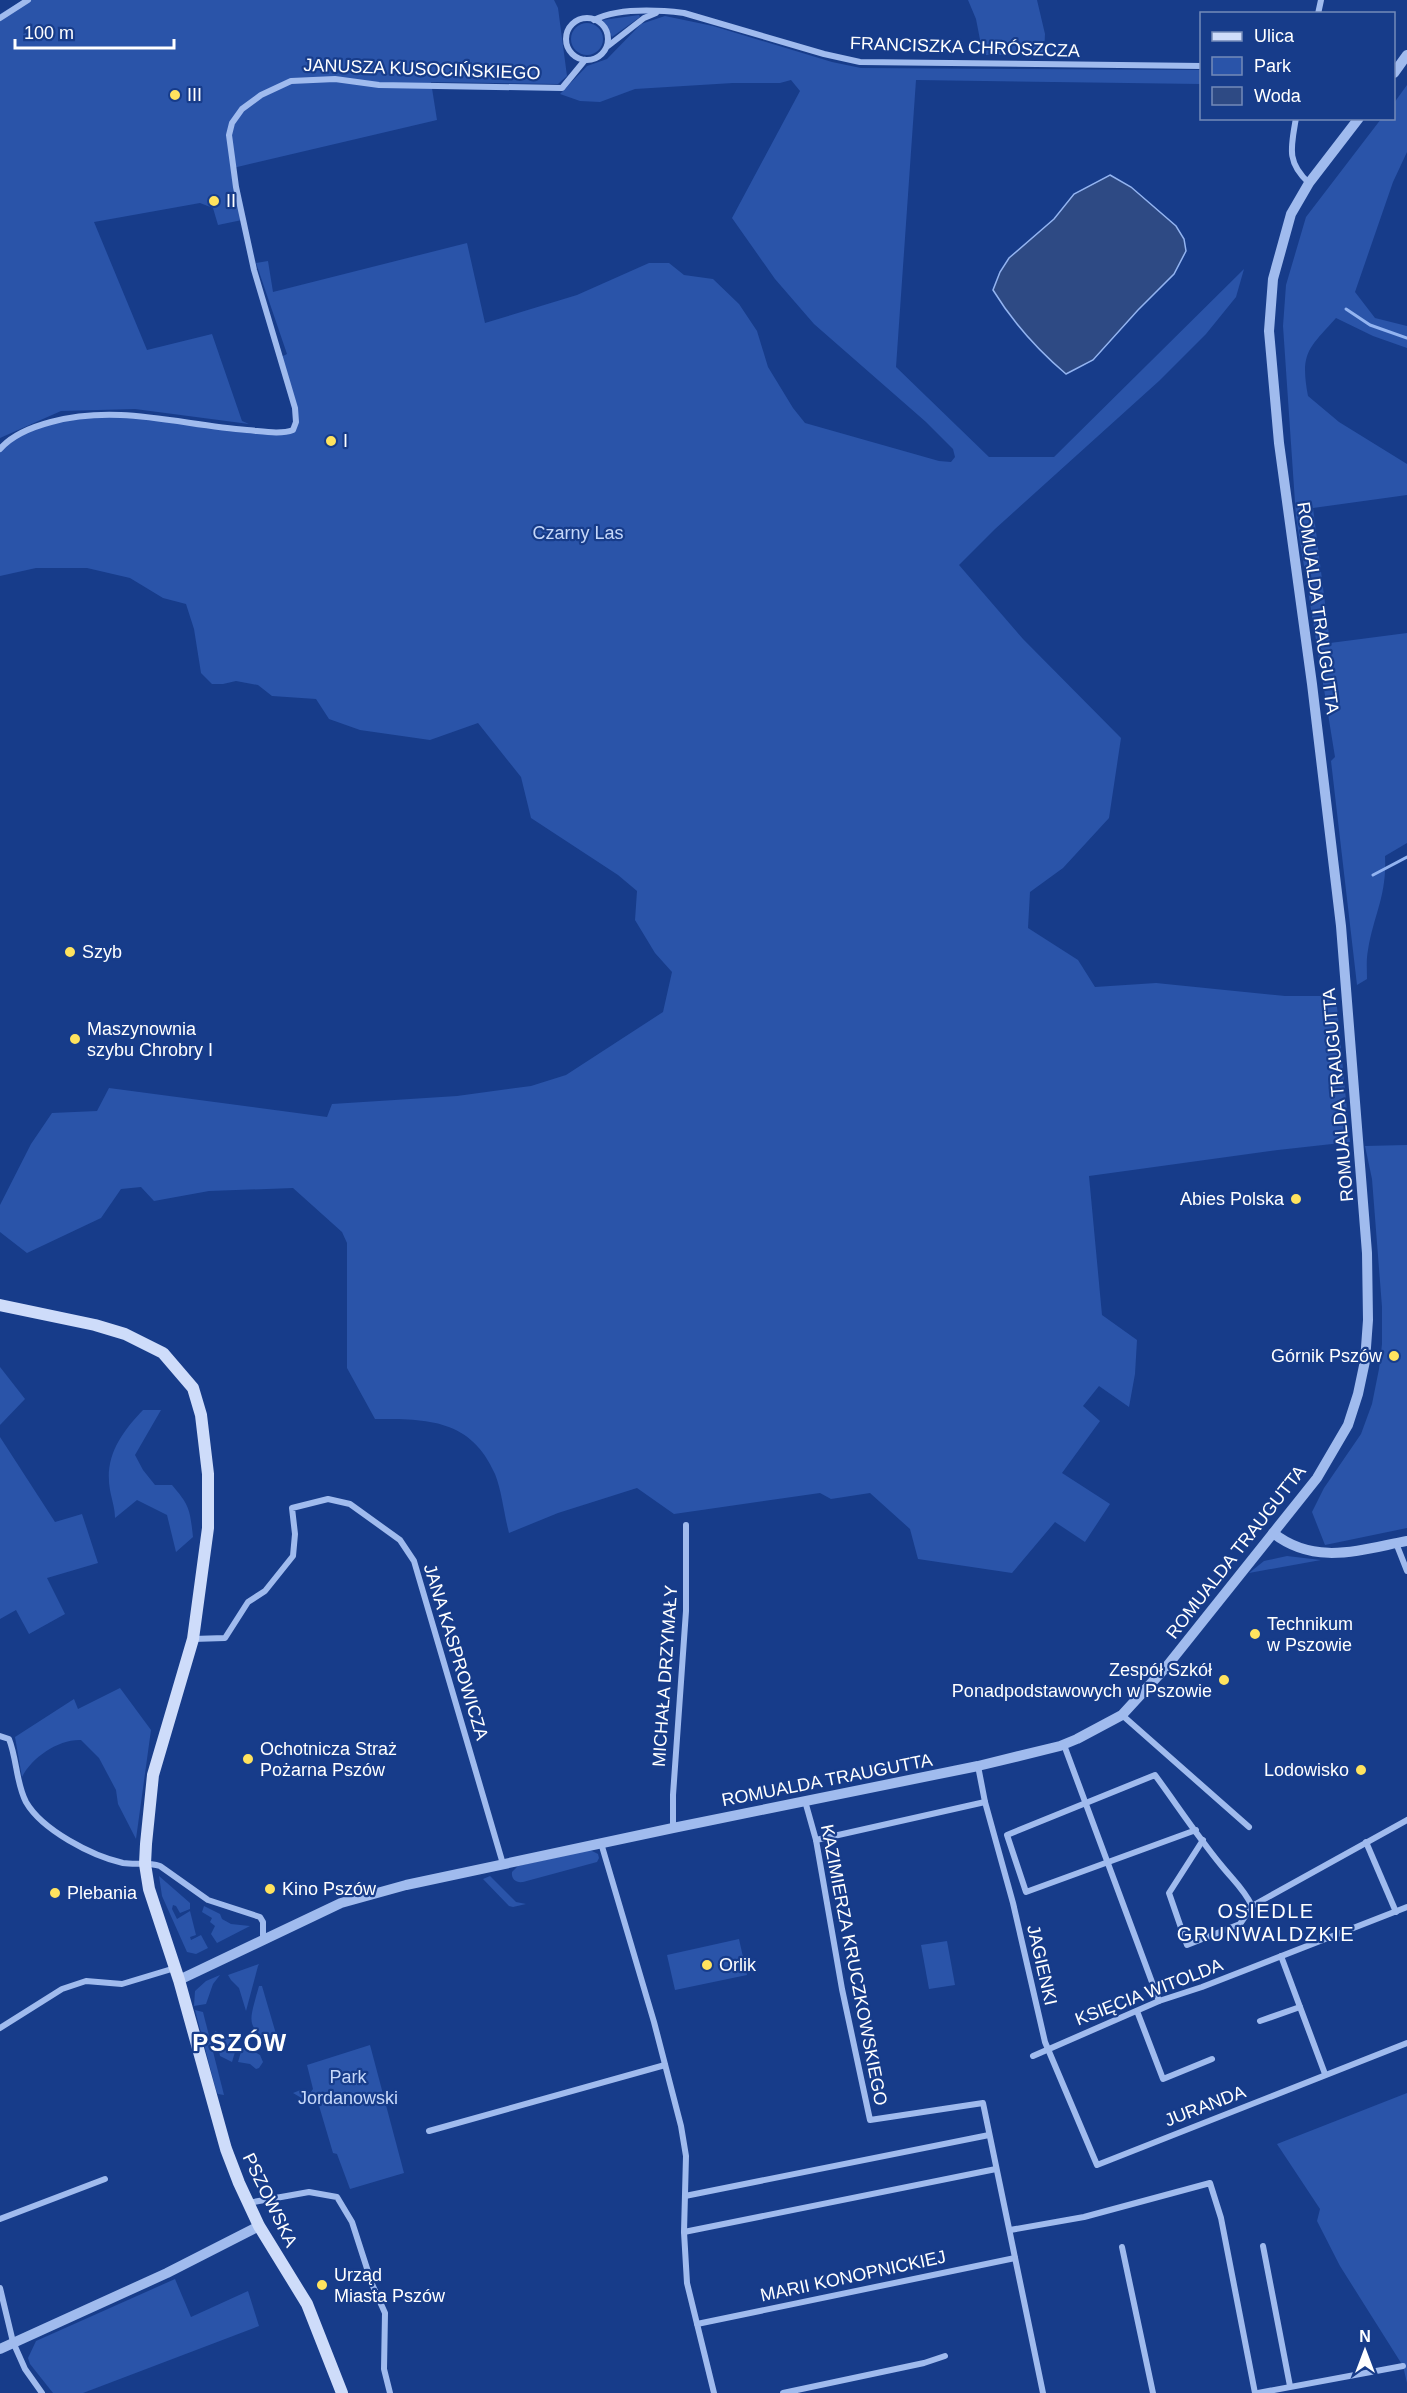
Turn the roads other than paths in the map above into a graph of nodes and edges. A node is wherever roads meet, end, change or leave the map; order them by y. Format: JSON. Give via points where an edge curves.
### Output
{"nodes":[{"id":1,"x":28,"y":0,"type":"edge"},
{"id":2,"x":662,"y":10,"type":"junction"},
{"id":3,"x":0,"y":18,"type":"edge"},
{"id":4,"x":594,"y":20,"type":"junction"},
{"id":5,"x":607,"y":46,"type":"junction"},
{"id":6,"x":1407,"y":55,"type":"edge"},
{"id":7,"x":585,"y":60,"type":"junction"},
{"id":8,"x":1200,"y":66,"type":"edge"},
{"id":9,"x":1395,"y":72,"type":"edge"},
{"id":10,"x":1296,"y":120,"type":"edge"},
{"id":11,"x":1357,"y":120,"type":"edge"},
{"id":12,"x":1309,"y":183,"type":"junction"},
{"id":13,"x":0,"y":449,"type":"edge"},
{"id":14,"x":0,"y":1305,"type":"edge"},
{"id":15,"x":686,"y":1525,"type":"dead end"},
{"id":16,"x":1274,"y":1533,"type":"junction"},
{"id":17,"x":1401,"y":1542,"type":"edge"},
{"id":18,"x":1407,"y":1571,"type":"edge"},
{"id":19,"x":193,"y":1639,"type":"junction"},
{"id":20,"x":1122,"y":1715,"type":"junction"},
{"id":21,"x":0,"y":1736,"type":"edge"},
{"id":22,"x":1064,"y":1745,"type":"junction"},
{"id":23,"x":978,"y":1766,"type":"junction"},
{"id":24,"x":805,"y":1801,"type":"junction"},
{"id":25,"x":985,"y":1802,"type":"junction"},
{"id":26,"x":1084,"y":1803,"type":"junction"},
{"id":27,"x":1407,"y":1820,"type":"edge"},
{"id":28,"x":1249,"y":1827,"type":"dead end"},
{"id":29,"x":672,"y":1828,"type":"junction"},
{"id":30,"x":1196,"y":1830,"type":"junction"},
{"id":31,"x":816,"y":1840,"type":"junction"},
{"id":32,"x":1203,"y":1840,"type":"junction"},
{"id":33,"x":601,"y":1842,"type":"junction"},
{"id":34,"x":1366,"y":1842,"type":"junction"},
{"id":35,"x":1107,"y":1863,"type":"junction"},
{"id":36,"x":145,"y":1864,"type":"junction"},
{"id":37,"x":503,"y":1864,"type":"junction"},
{"id":38,"x":1252,"y":1906,"type":"junction"},
{"id":39,"x":1407,"y":1907,"type":"edge"},
{"id":40,"x":1396,"y":1911,"type":"junction"},
{"id":41,"x":263,"y":1940,"type":"junction"},
{"id":42,"x":1281,"y":1956,"type":"junction"},
{"id":43,"x":177,"y":1974,"type":"junction"},
{"id":44,"x":1160,"y":2001,"type":"junction"},
{"id":45,"x":1300,"y":2007,"type":"junction"},
{"id":46,"x":1137,"y":2011,"type":"junction"},
{"id":47,"x":1260,"y":2021,"type":"dead end"},
{"id":48,"x":0,"y":2028,"type":"edge"},
{"id":49,"x":1407,"y":2043,"type":"edge"},
{"id":50,"x":1048,"y":2048,"type":"junction"},
{"id":51,"x":1033,"y":2056,"type":"dead end"},
{"id":52,"x":1212,"y":2059,"type":"dead end"},
{"id":53,"x":665,"y":2065,"type":"junction"},
{"id":54,"x":1325,"y":2074,"type":"junction"},
{"id":55,"x":429,"y":2131,"type":"dead end"},
{"id":56,"x":989,"y":2135,"type":"junction"},
{"id":57,"x":1097,"y":2165,"type":"joint"},
{"id":58,"x":996,"y":2169,"type":"junction"},
{"id":59,"x":105,"y":2179,"type":"dead end"},
{"id":60,"x":685,"y":2196,"type":"junction"},
{"id":61,"x":248,"y":2203,"type":"junction"},
{"id":62,"x":0,"y":2219,"type":"edge"},
{"id":63,"x":259,"y":2226,"type":"junction"},
{"id":64,"x":1010,"y":2230,"type":"junction"},
{"id":65,"x":684,"y":2232,"type":"junction"},
{"id":66,"x":1263,"y":2246,"type":"dead end"},
{"id":67,"x":1122,"y":2247,"type":"dead end"},
{"id":68,"x":1015,"y":2258,"type":"junction"},
{"id":69,"x":0,"y":2288,"type":"edge"},
{"id":70,"x":697,"y":2324,"type":"junction"},
{"id":71,"x":13,"y":2343,"type":"junction"},
{"id":72,"x":0,"y":2349,"type":"edge"},
{"id":73,"x":945,"y":2356,"type":"dead end"},
{"id":74,"x":1403,"y":2366,"type":"dead end"},
{"id":75,"x":1290,"y":2386,"type":"junction"},
{"id":76,"x":1269,"y":2392,"type":"edge"},
{"id":77,"x":42,"y":2393,"type":"edge"},
{"id":78,"x":342,"y":2393,"type":"edge"},
{"id":79,"x":390,"y":2393,"type":"edge"},
{"id":80,"x":714,"y":2393,"type":"edge"},
{"id":81,"x":783,"y":2393,"type":"edge"},
{"id":82,"x":1043,"y":2393,"type":"edge"},
{"id":83,"x":1153,"y":2393,"type":"edge"},
{"id":84,"x":1257,"y":2393,"type":"edge"}],
"edges":[{"from":1,"to":3,"type":"street"},
{"from":2,"to":4,"type":"street","name":"FRANCISZKA CHRÓSZCZA","via":[[605,14]]},
{"from":2,"to":5,"type":"street","via":[[644,18]]},
{"from":2,"to":8,"type":"street","name":"FRANCISZKA CHRÓSZCZA","via":[[860,62]]},
{"from":4,"to":5,"type":"street","via":[[608,34]]},
{"from":4,"to":7,"type":"street","via":[[581,19],[567,33],[570,53]]},
{"from":5,"to":7,"type":"street","via":[[596,58]]},
{"from":6,"to":9,"type":"street"},
{"from":7,"to":13,"type":"street","name":"JANUSZA KUSOCIŃSKIEGO","via":[[562,88],[379,85],[335,79],[291,81],[261,95],[232,123],[229,144],[252,265],[296,408],[293,429],[232,429],[129,414],[75,416],[36,426],[9,439]]},
{"from":10,"to":12,"type":"street","via":[[1292,160]]},
{"from":11,"to":12,"type":"street","name":"ROMUALDA TRAUGUTTA"},
{"from":12,"to":16,"type":"street","name":"ROMUALDA TRAUGUTTA","via":[[1291,214],[1279,251],[1269,331],[1279,443],[1341,926],[1365,1224],[1368,1320],[1365,1361],[1348,1425],[1317,1478]]},
{"from":14,"to":19,"type":"main road","name":"PSZOWSKA","via":[[125,1334],[164,1353],[194,1388],[208,1474],[208,1528]]},
{"from":15,"to":29,"type":"street","name":"MICHAŁA DRZYMAŁY","via":[[686,1611]]},
{"from":16,"to":17,"type":"street","via":[[1294,1547],[1320,1554]]},
{"from":16,"to":20,"type":"street","name":"ROMUALDA TRAUGUTTA","via":[[1167,1666]]},
{"from":17,"to":18,"type":"street"},
{"from":19,"to":36,"type":"main road","name":"PSZOWSKA","via":[[153,1775]]},
{"from":19,"to":37,"type":"street","name":"JANA KASPROWICZA","via":[[225,1638],[248,1602],[265,1591],[293,1556],[292,1509],[328,1499],[340,1501],[400,1540],[414,1561]]},
{"from":20,"to":22,"type":"street","name":"ROMUALDA TRAUGUTTA"},
{"from":20,"to":28,"type":"street"},
{"from":21,"to":36,"type":"street","via":[[9,1739],[26,1801],[49,1826],[69,1840],[122,1863]]},
{"from":22,"to":23,"type":"street","name":"ROMUALDA TRAUGUTTA"},
{"from":22,"to":26,"type":"street"},
{"from":23,"to":24,"type":"street","name":"ROMUALDA TRAUGUTTA"},
{"from":23,"to":25,"type":"street","name":"JAGIENKI"},
{"from":24,"to":29,"type":"street","name":"ROMUALDA TRAUGUTTA"},
{"from":24,"to":31,"type":"street","name":"KAZIMIERZA KRUCZKOWSKIEGO"},
{"from":25,"to":31,"type":"street"},
{"from":25,"to":50,"type":"street","name":"JAGIENKI"},
{"from":26,"to":30,"type":"street","via":[[1155,1775]]},
{"from":26,"to":35,"type":"street"},
{"from":26,"to":35,"type":"street","via":[[1007,1834],[1026,1892]]},
{"from":27,"to":34,"type":"street","name":"KSIĘCIA WITOLDA"},
{"from":29,"to":33,"type":"street","name":"ROMUALDA TRAUGUTTA"},
{"from":30,"to":32,"type":"street"},
{"from":30,"to":35,"type":"street"},
{"from":31,"to":56,"type":"street","name":"KAZIMIERZA KRUCZKOWSKIEGO","via":[[870,2120],[983,2103]]},
{"from":32,"to":38,"type":"street","via":[[1245,1891]]},
{"from":32,"to":38,"type":"street","name":"KSIĘCIA WITOLDA","via":[[1169,1893],[1187,1945],[1240,1924]]},
{"from":33,"to":37,"type":"street","name":"ROMUALDA TRAUGUTTA"},
{"from":33,"to":53,"type":"street"},
{"from":34,"to":38,"type":"street","name":"KSIĘCIA WITOLDA"},
{"from":34,"to":40,"type":"street"},
{"from":35,"to":44,"type":"street"},
{"from":36,"to":41,"type":"street","via":[[160,1866],[208,1900],[260,1917]]},
{"from":36,"to":43,"type":"main road","name":"PSZOWSKA","via":[[149,1889]]},
{"from":37,"to":41,"type":"street","name":"ROMUALDA TRAUGUTTA","via":[[341,1903]]},
{"from":39,"to":40,"type":"street","name":"KSIĘCIA WITOLDA"},
{"from":40,"to":42,"type":"street","name":"KSIĘCIA WITOLDA"},
{"from":41,"to":43,"type":"street","name":"ROMUALDA TRAUGUTTA"},
{"from":42,"to":44,"type":"street","name":"KSIĘCIA WITOLDA"},
{"from":42,"to":45,"type":"street"},
{"from":43,"to":48,"type":"street","via":[[122,1984],[86,1981],[62,1989]]},
{"from":43,"to":61,"type":"main road","name":"PSZOWSKA","via":[[226,2149]]},
{"from":44,"to":46,"type":"street","name":"KSIĘCIA WITOLDA"},
{"from":45,"to":47,"type":"street"},
{"from":45,"to":54,"type":"street"},
{"from":46,"to":50,"type":"street","name":"KSIĘCIA WITOLDA"},
{"from":46,"to":52,"type":"street","via":[[1163,2079]]},
{"from":49,"to":54,"type":"street","name":"JURANDA"},
{"from":50,"to":51,"type":"street","name":"KSIĘCIA WITOLDA"},
{"from":50,"to":57,"type":"street","name":"JAGIENKI"},
{"from":53,"to":55,"type":"street"},
{"from":53,"to":60,"type":"street","via":[[686,2156]]},
{"from":54,"to":57,"type":"street","name":"JURANDA"},
{"from":56,"to":58,"type":"street","name":"KAZIMIERZA KRUCZKOWSKIEGO"},
{"from":56,"to":60,"type":"street"},
{"from":58,"to":64,"type":"street","name":"KAZIMIERZA KRUCZKOWSKIEGO"},
{"from":58,"to":65,"type":"street"},
{"from":59,"to":62,"type":"street"},
{"from":60,"to":65,"type":"street"},
{"from":61,"to":63,"type":"main road","name":"PSZOWSKA"},
{"from":61,"to":79,"type":"street","via":[[309,2192],[337,2197],[352,2222],[385,2313],[384,2368]]},
{"from":63,"to":71,"type":"street"},
{"from":63,"to":78,"type":"main road","name":"PSZOWSKA","via":[[307,2304]]},
{"from":64,"to":68,"type":"street","name":"KAZIMIERZA KRUCZKOWSKIEGO"},
{"from":64,"to":84,"type":"street","via":[[1084,2217],[1210,2183],[1221,2218]]},
{"from":65,"to":70,"type":"street","via":[[687,2283]]},
{"from":66,"to":75,"type":"street"},
{"from":67,"to":83,"type":"street"},
{"from":68,"to":70,"type":"street","name":"MARII KONOPNICKIEJ"},
{"from":68,"to":82,"type":"street","name":"KAZIMIERZA KRUCZKOWSKIEGO"},
{"from":69,"to":71,"type":"street"},
{"from":70,"to":80,"type":"street"},
{"from":71,"to":72,"type":"street"},
{"from":71,"to":77,"type":"street"},
{"from":73,"to":81,"type":"street"},
{"from":74,"to":75,"type":"street"},
{"from":75,"to":76,"type":"street"},
{"from":76,"to":84,"type":"street"}]}
